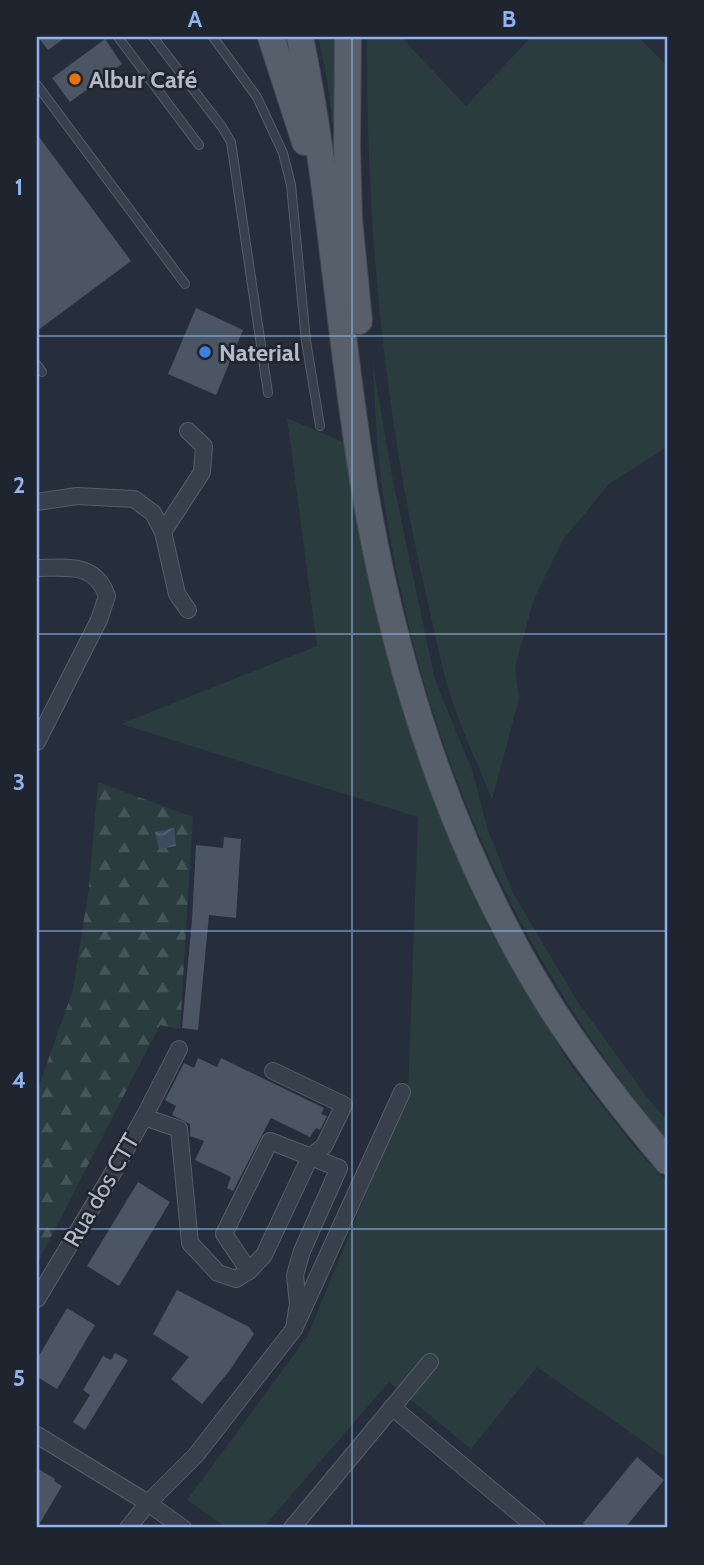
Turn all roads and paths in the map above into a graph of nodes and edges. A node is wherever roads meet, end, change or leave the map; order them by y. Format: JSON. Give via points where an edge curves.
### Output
{"nodes":[{"id":1,"x":118,"y":37,"type":"edge"},
{"id":2,"x":153,"y":37,"type":"edge"},
{"id":3,"x":214,"y":37,"type":"edge"},
{"id":4,"x":271,"y":37,"type":"edge"},
{"id":5,"x":300,"y":37,"type":"edge"},
{"id":6,"x":308,"y":37,"type":"edge"},
{"id":7,"x":348,"y":37,"type":"edge"},
{"id":8,"x":37,"y":85,"type":"edge"},
{"id":9,"x":199,"y":145,"type":"dead end"},
{"id":10,"x":185,"y":284,"type":"dead end"},
{"id":11,"x":268,"y":393,"type":"dead end"},
{"id":12,"x":320,"y":426,"type":"dead end"},
{"id":13,"x":188,"y":431,"type":"dead end"},
{"id":14,"x":37,"y":502,"type":"edge"},
{"id":15,"x":163,"y":531,"type":"junction"},
{"id":16,"x":379,"y":552,"type":"junction"},
{"id":17,"x":37,"y":568,"type":"edge"},
{"id":18,"x":188,"y":610,"type":"dead end"},
{"id":19,"x":37,"y":742,"type":"edge"},
{"id":20,"x":179,"y":1049,"type":"dead end"},
{"id":21,"x":273,"y":1070,"type":"dead end"},
{"id":22,"x":402,"y":1092,"type":"dead end"},
{"id":23,"x":144,"y":1117,"type":"junction"},
{"id":24,"x":310,"y":1157,"type":"junction"},
{"id":25,"x":667,"y":1161,"type":"edge"},
{"id":26,"x":249,"y":1271,"type":"junction"},
{"id":27,"x":37,"y":1299,"type":"edge"},
{"id":28,"x":294,"y":1329,"type":"junction"},
{"id":29,"x":430,"y":1362,"type":"dead end"},
{"id":30,"x":392,"y":1407,"type":"junction"},
{"id":31,"x":37,"y":1435,"type":"edge"},
{"id":32,"x":148,"y":1503,"type":"junction"},
{"id":33,"x":128,"y":1528,"type":"edge"},
{"id":34,"x":183,"y":1528,"type":"edge"},
{"id":35,"x":292,"y":1528,"type":"edge"},
{"id":36,"x":537,"y":1528,"type":"edge"}],
"edges":[{"from":1,"to":9,"type":"lane"},
{"from":2,"to":11,"type":"lane","via":[[231,142]]},
{"from":3,"to":12,"type":"lane","via":[[257,97],[283,153],[291,185],[306,341]]},
{"from":4,"to":16,"type":"main road","via":[[310,157],[340,374]]},
{"from":5,"to":16,"type":"main road","via":[[317,127],[356,433]]},
{"from":6,"to":16,"type":"main road","via":[[337,212]]},
{"from":7,"to":16,"type":"main road","via":[[349,219]]},
{"from":8,"to":10,"type":"lane"},
{"from":13,"to":15,"type":"street","via":[[204,446],[202,472]]},
{"from":14,"to":15,"type":"street","via":[[77,496],[134,499],[153,513]]},
{"from":15,"to":18,"type":"street","via":[[177,594]]},
{"from":16,"to":25,"type":"main road","via":[[411,688],[470,853],[545,997],[626,1113]]},
{"from":17,"to":19,"type":"street","via":[[88,571],[102,582],[107,596]]},
{"from":20,"to":23,"type":"street","name":"Rua dos CTT"},
{"from":21,"to":24,"type":"street","via":[[344,1105],[324,1146]]},
{"from":22,"to":28,"type":"street"},
{"from":23,"to":26,"type":"street","via":[[179,1129],[190,1243],[218,1273],[236,1279]]},
{"from":23,"to":27,"type":"street","name":"Rua dos CTT"},
{"from":24,"to":26,"type":"street","via":[[264,1255]]},
{"from":24,"to":26,"type":"street","via":[[270,1141],[224,1234]]},
{"from":24,"to":28,"type":"street","via":[[339,1168],[295,1275],[298,1304]]},
{"from":28,"to":32,"type":"street","via":[[196,1455]]},
{"from":29,"to":30,"type":"street"},
{"from":30,"to":35,"type":"street"},
{"from":30,"to":36,"type":"street"},
{"from":31,"to":32,"type":"street"},
{"from":32,"to":33,"type":"street"},
{"from":32,"to":34,"type":"street"}]}
